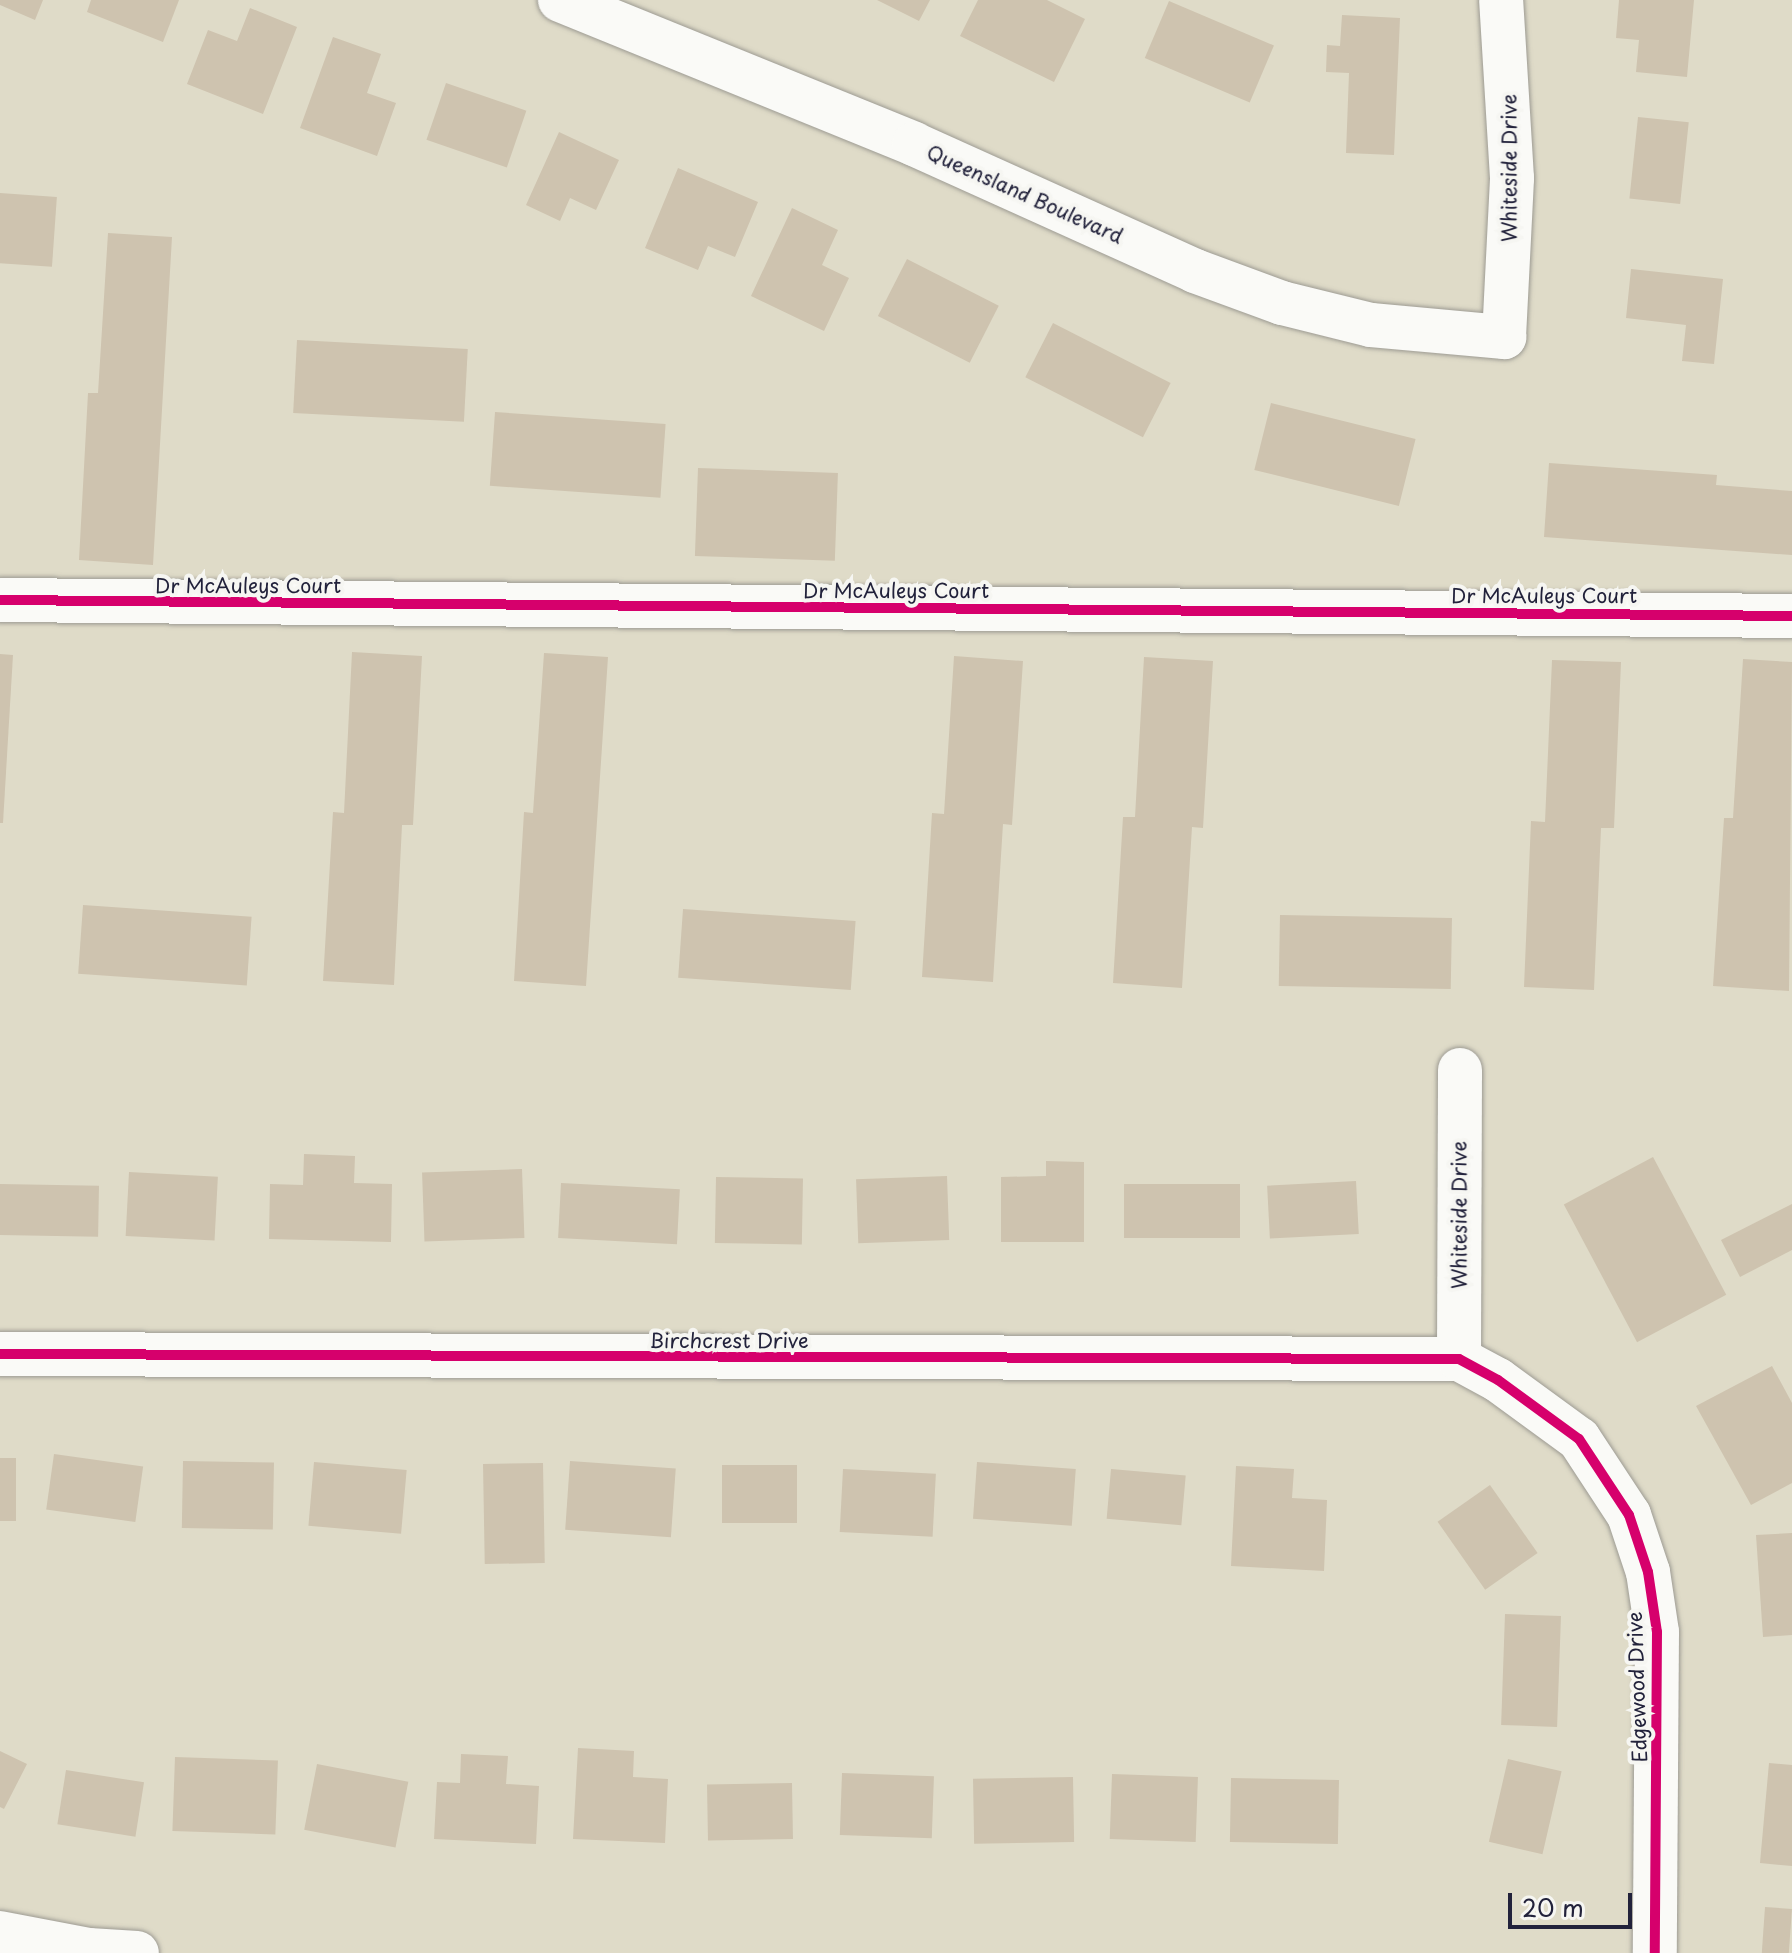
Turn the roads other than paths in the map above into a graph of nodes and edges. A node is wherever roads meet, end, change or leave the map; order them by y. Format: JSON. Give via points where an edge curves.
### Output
{"nodes":[{"id":1,"x":560,"y":0,"type":"edge"},
{"id":2,"x":1501,"y":0,"type":"edge"},
{"id":3,"x":1504,"y":337,"type":"joint"},
{"id":4,"x":0,"y":600,"type":"edge"},
{"id":5,"x":1792,"y":616,"type":"edge"},
{"id":6,"x":1460,"y":1070,"type":"dead end"},
{"id":7,"x":0,"y":1354,"type":"edge"},
{"id":8,"x":1459,"y":1359,"type":"junction"},
{"id":9,"x":0,"y":1933,"type":"edge"},
{"id":10,"x":137,"y":1953,"type":"edge"},
{"id":11,"x":1655,"y":1953,"type":"edge"}],
"edges":[{"from":1,"to":3,"type":"street","name":"Queensland Boulevard","via":[[914,144],[1195,271],[1282,303],[1371,325]]},
{"from":2,"to":3,"type":"street","name":"Whiteside Drive","via":[[1512,178]]},
{"from":4,"to":5,"type":"street","name":"Dr McAuleys Court"},
{"from":6,"to":8,"type":"street","name":"Whiteside Drive"},
{"from":7,"to":8,"type":"street","name":"Birchcrest Drive"},
{"from":8,"to":11,"type":"street","name":"Edgewood Drive","via":[[1579,1439],[1616,1488],[1634,1529],[1648,1572],[1657,1632]]},
{"from":9,"to":10,"type":"street"}]}
